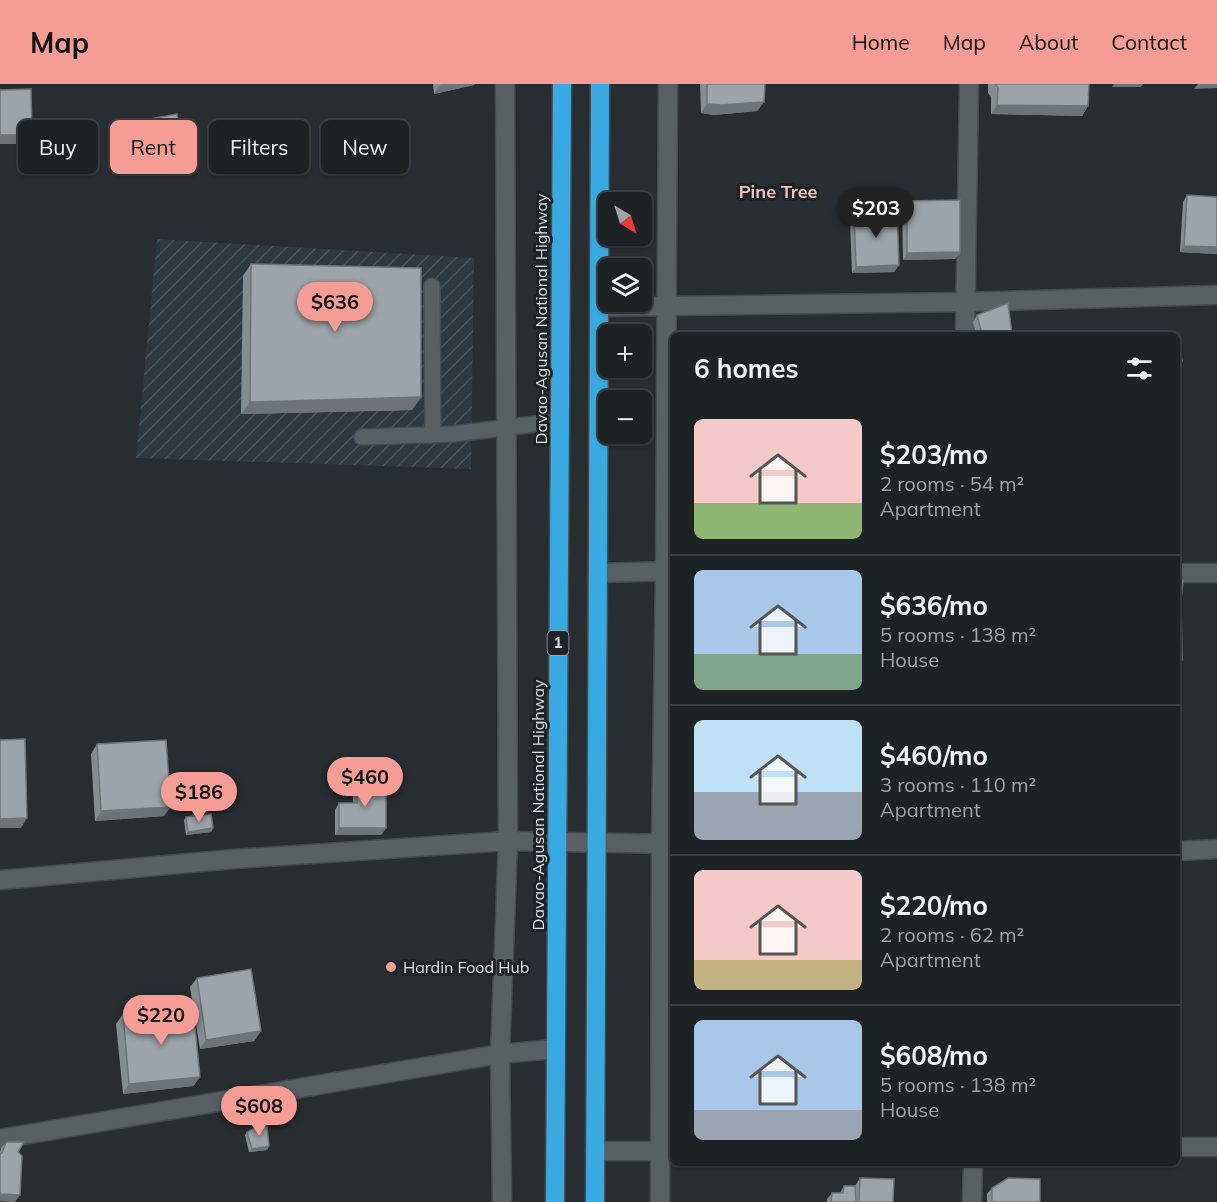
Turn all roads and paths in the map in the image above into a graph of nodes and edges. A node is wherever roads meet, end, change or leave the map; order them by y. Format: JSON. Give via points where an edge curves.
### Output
{"nodes":[{"id":1,"x":505,"y":84,"type":"edge"},
{"id":2,"x":562,"y":84,"type":"edge"},
{"id":3,"x":600,"y":84,"type":"edge"},
{"id":4,"x":668,"y":84,"type":"edge"},
{"id":5,"x":969,"y":84,"type":"edge"},
{"id":6,"x":599,"y":258,"type":"edge"},
{"id":7,"x":432,"y":286,"type":"dead end"},
{"id":8,"x":1217,"y":295,"type":"edge"},
{"id":9,"x":965,"y":302,"type":"junction"},
{"id":10,"x":652,"y":306,"type":"edge"},
{"id":11,"x":667,"y":306,"type":"junction"},
{"id":12,"x":599,"y":312,"type":"edge"},
{"id":13,"x":965,"y":332,"type":"edge"},
{"id":14,"x":560,"y":421,"type":"junction"},
{"id":15,"x":507,"y":426,"type":"junction"},
{"id":16,"x":433,"y":435,"type":"junction"},
{"id":17,"x":362,"y":436,"type":"dead end"},
{"id":18,"x":669,"y":571,"type":"edge"},
{"id":19,"x":598,"y":573,"type":"junction"},
{"id":20,"x":1180,"y":573,"type":"edge"},
{"id":21,"x":1217,"y":573,"type":"edge"},
{"id":22,"x":508,"y":841,"type":"junction"},
{"id":23,"x":557,"y":841,"type":"junction"},
{"id":24,"x":596,"y":842,"type":"junction"},
{"id":25,"x":667,"y":843,"type":"edge"},
{"id":26,"x":1217,"y":849,"type":"edge"},
{"id":27,"x":1180,"y":851,"type":"edge"},
{"id":28,"x":0,"y":880,"type":"edge"},
{"id":29,"x":555,"y":1048,"type":"junction"},
{"id":30,"x":500,"y":1054,"type":"junction"},
{"id":31,"x":0,"y":1139,"type":"edge"},
{"id":32,"x":1217,"y":1146,"type":"edge"},
{"id":33,"x":1180,"y":1147,"type":"edge"},
{"id":34,"x":595,"y":1151,"type":"junction"},
{"id":35,"x":666,"y":1151,"type":"edge"},
{"id":36,"x":973,"y":1166,"type":"edge"},
{"id":37,"x":502,"y":1202,"type":"edge"},
{"id":38,"x":555,"y":1202,"type":"edge"},
{"id":39,"x":595,"y":1202,"type":"edge"},
{"id":40,"x":660,"y":1202,"type":"edge"},
{"id":41,"x":972,"y":1202,"type":"edge"}],
"edges":[{"from":1,"to":15,"type":"street"},
{"from":2,"to":14,"type":"highway","name":"Davao-Agusan National Highway","number":"1"},
{"from":3,"to":6,"type":"highway"},
{"from":4,"to":11,"type":"street"},
{"from":5,"to":9,"type":"street"},
{"from":7,"to":16,"type":"lane"},
{"from":8,"to":9,"type":"street"},
{"from":9,"to":11,"type":"street"},
{"from":9,"to":13,"type":"street"},
{"from":10,"to":11,"type":"street"},
{"from":11,"to":18,"type":"street"},
{"from":12,"to":19,"type":"highway"},
{"from":14,"to":15,"type":"lane"},
{"from":14,"to":23,"type":"highway","name":"Davao-Agusan National Highway","number":"1"},
{"from":15,"to":16,"type":"lane"},
{"from":15,"to":22,"type":"street"},
{"from":16,"to":17,"type":"lane"},
{"from":18,"to":19,"type":"street"},
{"from":18,"to":25,"type":"street"},
{"from":19,"to":24,"type":"highway"},
{"from":20,"to":21,"type":"street"},
{"from":22,"to":23,"type":"street"},
{"from":22,"to":28,"type":"street","via":[[234,859]]},
{"from":22,"to":30,"type":"street"},
{"from":23,"to":24,"type":"street"},
{"from":23,"to":29,"type":"highway","name":"Davao-Agusan National Highway","number":"1"},
{"from":24,"to":25,"type":"street"},
{"from":24,"to":34,"type":"highway"},
{"from":25,"to":35,"type":"street"},
{"from":26,"to":27,"type":"street"},
{"from":29,"to":30,"type":"street"},
{"from":29,"to":38,"type":"highway","name":"Davao-Agusan National Highway","number":"1"},
{"from":30,"to":31,"type":"street"},
{"from":30,"to":37,"type":"street"},
{"from":32,"to":33,"type":"street"},
{"from":34,"to":35,"type":"street"},
{"from":34,"to":39,"type":"highway"},
{"from":35,"to":40,"type":"street"},
{"from":36,"to":41,"type":"street"}]}
